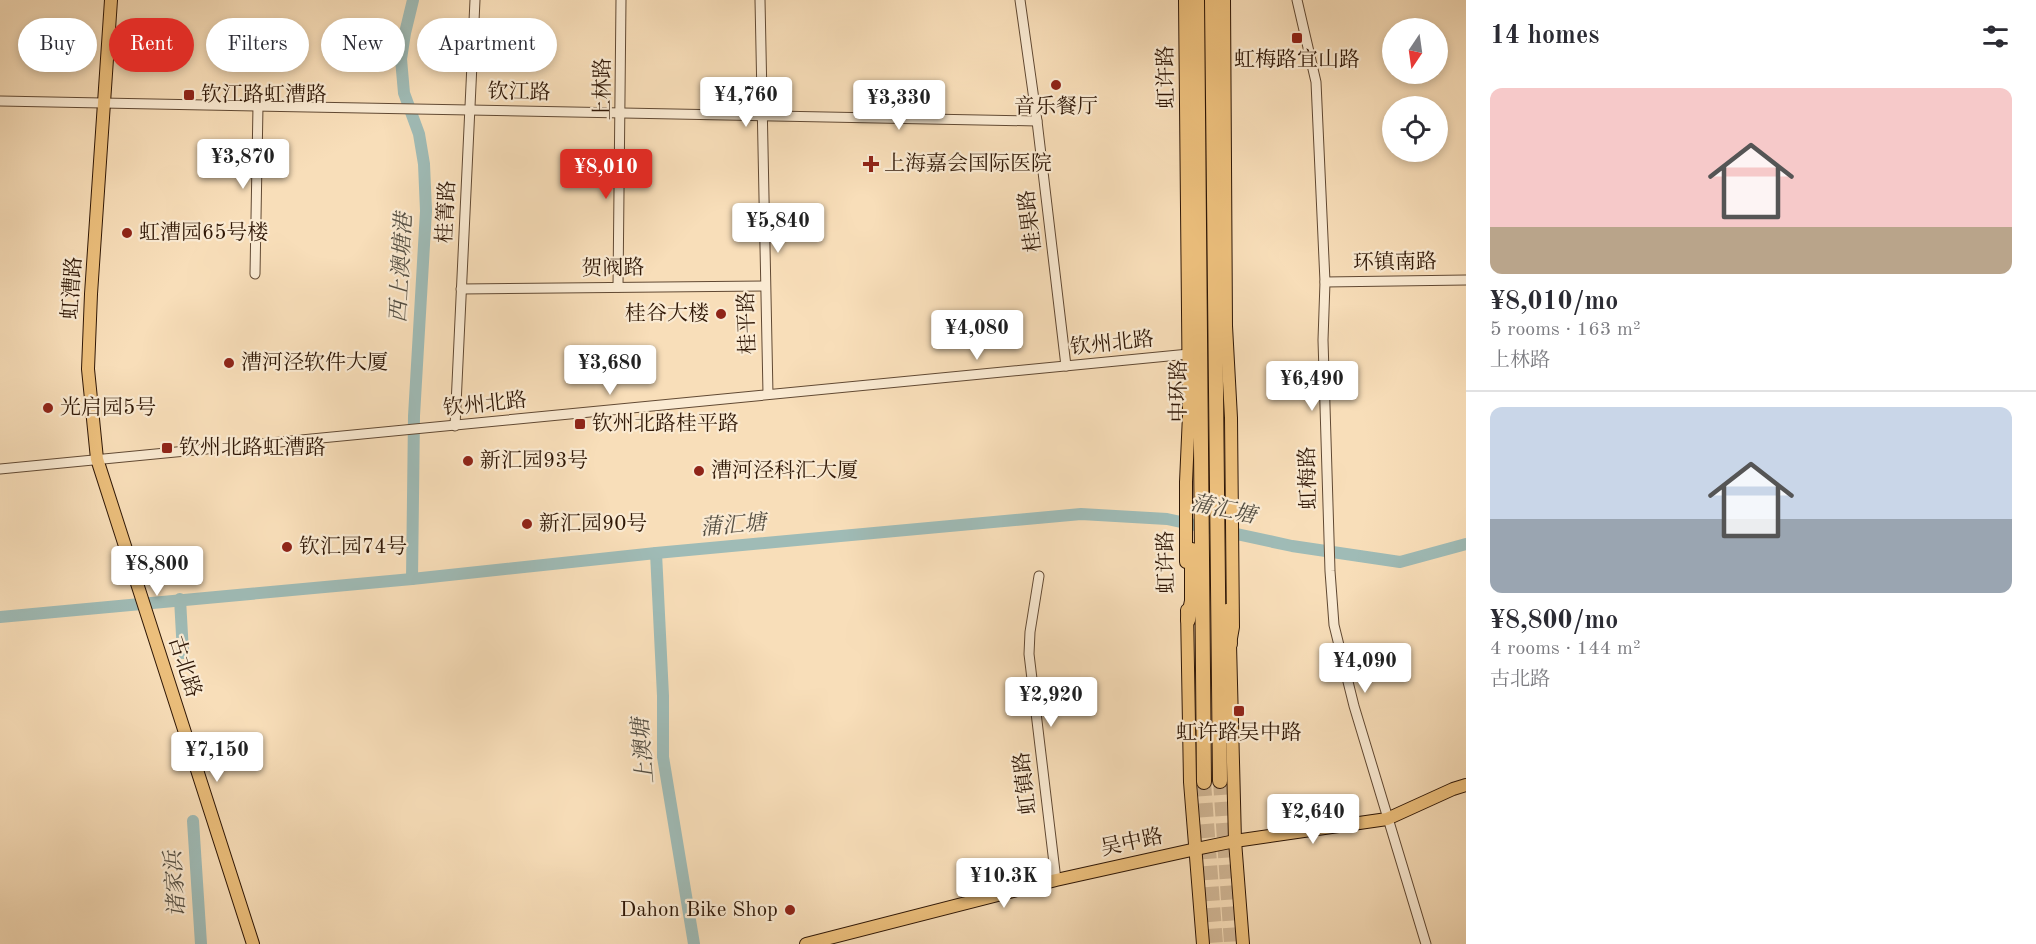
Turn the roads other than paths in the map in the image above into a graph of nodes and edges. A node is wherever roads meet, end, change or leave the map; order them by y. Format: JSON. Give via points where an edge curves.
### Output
{"nodes":[{"id":1,"x":111,"y":0,"type":"edge"},
{"id":2,"x":475,"y":0,"type":"edge"},
{"id":3,"x":621,"y":0,"type":"edge"},
{"id":4,"x":760,"y":0,"type":"edge"},
{"id":5,"x":1020,"y":0,"type":"edge"},
{"id":6,"x":1185,"y":0,"type":"edge"},
{"id":7,"x":1197,"y":0,"type":"edge"},
{"id":8,"x":1212,"y":0,"type":"edge"},
{"id":9,"x":1224,"y":0,"type":"edge"},
{"id":10,"x":1297,"y":0,"type":"edge"},
{"id":11,"x":0,"y":101,"type":"edge"},
{"id":12,"x":104,"y":104,"type":"junction"},
{"id":13,"x":258,"y":106,"type":"junction"},
{"id":14,"x":470,"y":110,"type":"junction"},
{"id":15,"x":621,"y":112,"type":"junction"},
{"id":16,"x":762,"y":115,"type":"junction"},
{"id":17,"x":1037,"y":121,"type":"junction"},
{"id":18,"x":255,"y":274,"type":"dead end"},
{"id":19,"x":1466,"y":280,"type":"edge"},
{"id":20,"x":1325,"y":282,"type":"junction"},
{"id":21,"x":765,"y":286,"type":"junction"},
{"id":22,"x":618,"y":287,"type":"junction"},
{"id":23,"x":461,"y":289,"type":"junction"},
{"id":24,"x":1189,"y":354,"type":"junction"},
{"id":25,"x":1066,"y":366,"type":"junction"},
{"id":26,"x":768,"y":394,"type":"junction"},
{"id":27,"x":455,"y":426,"type":"junction"},
{"id":28,"x":97,"y":459,"type":"junction"},
{"id":29,"x":0,"y":469,"type":"edge"},
{"id":30,"x":1193,"y":505,"type":"junction"},
{"id":31,"x":1224,"y":510,"type":"junction"},
{"id":32,"x":1193,"y":545,"type":"junction"},
{"id":33,"x":1225,"y":550,"type":"junction"},
{"id":34,"x":134,"y":573,"type":"joint"},
{"id":35,"x":1039,"y":576,"type":"dead end"},
{"id":36,"x":1188,"y":620,"type":"joint"},
{"id":37,"x":1230,"y":644,"type":"joint"},
{"id":38,"x":1220,"y":781,"type":"tunnel mouth"},
{"id":39,"x":1204,"y":782,"type":"tunnel mouth"},
{"id":40,"x":1466,"y":785,"type":"edge"},
{"id":41,"x":1387,"y":819,"type":"junction"},
{"id":42,"x":1235,"y":841,"type":"junction"},
{"id":43,"x":1196,"y":849,"type":"junction"},
{"id":44,"x":1056,"y":880,"type":"junction"},
{"id":45,"x":253,"y":944,"type":"edge"},
{"id":46,"x":806,"y":944,"type":"edge"},
{"id":47,"x":1203,"y":944,"type":"edge"},
{"id":48,"x":1243,"y":944,"type":"edge"},
{"id":49,"x":1426,"y":944,"type":"edge"}],
"edges":[{"from":1,"to":12,"type":"main road","name":"虹漕路"},
{"from":2,"to":14,"type":"street","name":"桂箐路"},
{"from":3,"to":15,"type":"street","name":"上林路"},
{"from":4,"to":16,"type":"street","name":"桂平路"},
{"from":5,"to":17,"type":"street","name":"桂果路"},
{"from":6,"to":24,"type":"main road","name":"虹许路"},
{"from":7,"to":30,"type":"highway","name":"中环路","via":[[1200,430]]},
{"from":8,"to":31,"type":"highway","name":"中环路","via":[[1215,389]]},
{"from":9,"to":31,"type":"main road","via":[[1226,326],[1231,418]]},
{"from":10,"to":20,"type":"street","name":"虹梅路","via":[[1316,82]]},
{"from":11,"to":12,"type":"street","name":"钦江路"},
{"from":12,"to":13,"type":"street","name":"钦江路"},
{"from":12,"to":28,"type":"main road","name":"虹漕路","via":[[88,369]]},
{"from":13,"to":14,"type":"street","name":"钦江路"},
{"from":13,"to":18,"type":"street"},
{"from":14,"to":15,"type":"street","name":"钦江路"},
{"from":14,"to":23,"type":"street","name":"桂箐路"},
{"from":15,"to":16,"type":"street","name":"钦江路"},
{"from":15,"to":22,"type":"street","name":"上林路"},
{"from":16,"to":17,"type":"street","name":"钦江路"},
{"from":16,"to":21,"type":"street","name":"桂平路"},
{"from":17,"to":25,"type":"street","name":"桂果路"},
{"from":19,"to":20,"type":"street","name":"环镇南路"},
{"from":20,"to":41,"type":"street","name":"虹梅路","via":[[1323,340],[1331,601],[1339,648]]},
{"from":21,"to":22,"type":"street","name":"贺阀路"},
{"from":21,"to":26,"type":"street","name":"桂平路"},
{"from":22,"to":23,"type":"street","name":"贺阀路"},
{"from":23,"to":27,"type":"street","name":"桂箐路"},
{"from":24,"to":25,"type":"street","name":"钦州北路"},
{"from":24,"to":30,"type":"main road","name":"虹许路"},
{"from":25,"to":26,"type":"street","name":"钦州北路"},
{"from":26,"to":27,"type":"street","name":"钦州北路"},
{"from":27,"to":28,"type":"street","name":"钦州北路"},
{"from":28,"to":29,"type":"street","name":"钦州北路"},
{"from":28,"to":34,"type":"main road","name":"虹漕路"},
{"from":30,"to":32,"type":"highway","name":"中环路"},
{"from":31,"to":33,"type":"highway","name":"中环路"},
{"from":32,"to":36,"type":"highway"},
{"from":32,"to":39,"type":"highway","name":"中环路"},
{"from":33,"to":37,"type":"highway"},
{"from":33,"to":38,"type":"highway","name":"中环路"},
{"from":34,"to":45,"type":"main road","name":"古北路"},
{"from":35,"to":44,"type":"street","name":"虹镇路","via":[[1029,654]]},
{"from":36,"to":43,"type":"main road","name":"虹许路","via":[[1190,782]]},
{"from":37,"to":42,"type":"main road"},
{"from":40,"to":41,"type":"main road","name":"吴中路"},
{"from":41,"to":42,"type":"main road","name":"吴中路"},
{"from":41,"to":49,"type":"street","name":"虹梅路"},
{"from":42,"to":43,"type":"main road","name":"吴中路"},
{"from":42,"to":48,"type":"main road"},
{"from":43,"to":44,"type":"main road","name":"吴中路"},
{"from":43,"to":47,"type":"main road","name":"虹许路"},
{"from":44,"to":46,"type":"main road","name":"吴中路"}]}
